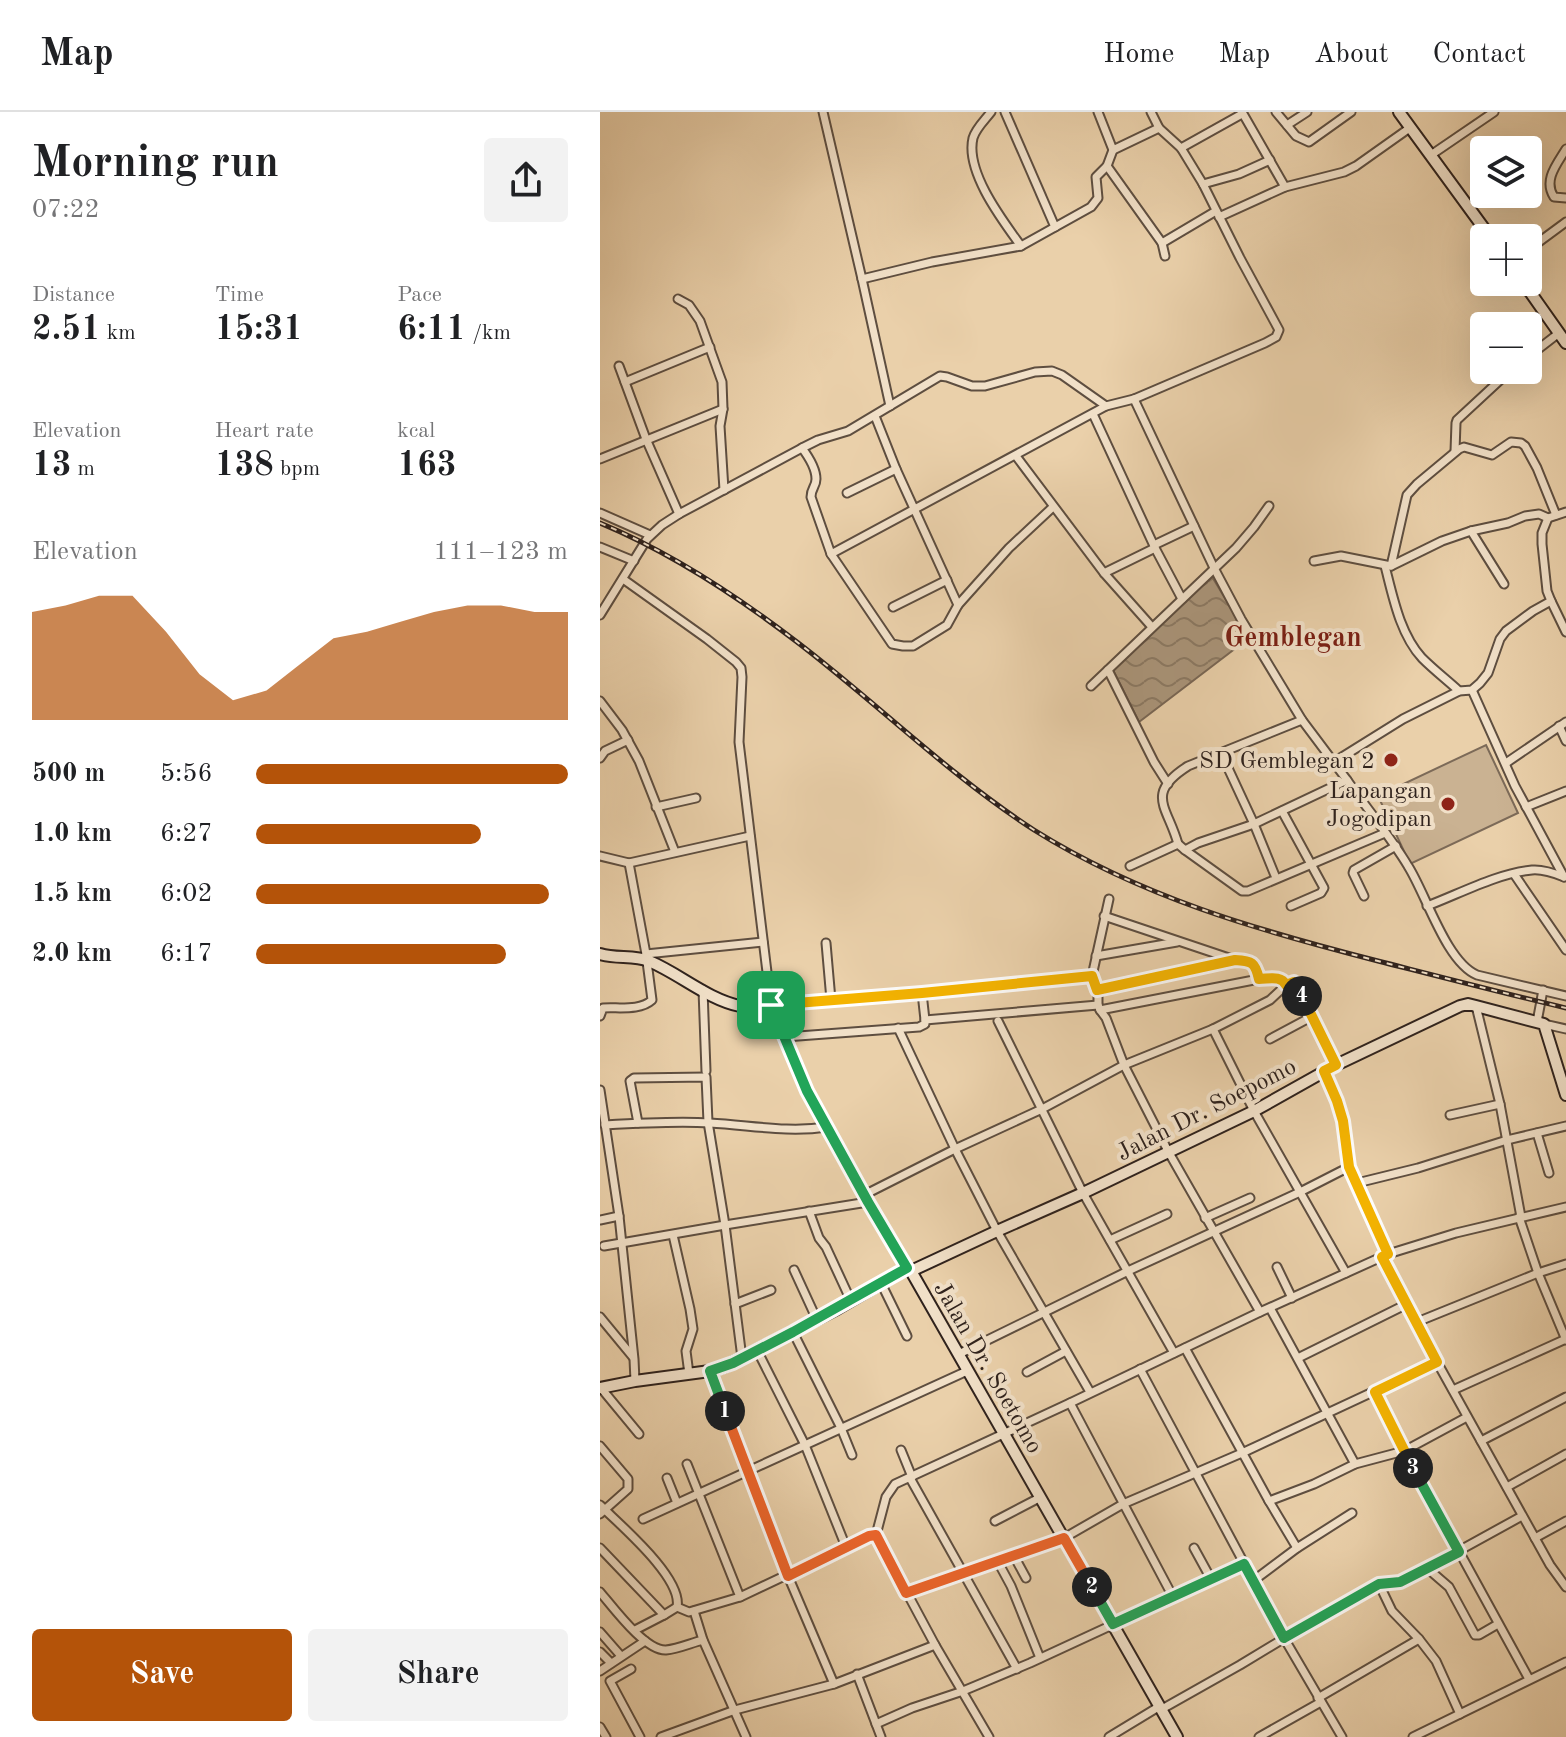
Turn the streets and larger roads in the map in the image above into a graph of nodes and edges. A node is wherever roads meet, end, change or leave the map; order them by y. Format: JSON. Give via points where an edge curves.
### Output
{"nodes":[{"id":1,"x":823,"y":112,"type":"edge"},
{"id":2,"x":991,"y":112,"type":"edge"},
{"id":3,"x":1005,"y":112,"type":"edge"},
{"id":4,"x":1098,"y":112,"type":"edge"},
{"id":5,"x":1151,"y":112,"type":"edge"},
{"id":6,"x":1242,"y":112,"type":"edge"},
{"id":7,"x":1276,"y":112,"type":"edge"},
{"id":8,"x":1307,"y":112,"type":"edge"},
{"id":9,"x":1351,"y":112,"type":"edge"},
{"id":10,"x":1399,"y":112,"type":"edge"},
{"id":11,"x":1494,"y":112,"type":"edge"},
{"id":12,"x":1287,"y":125,"type":"junction"},
{"id":13,"x":1411,"y":127,"type":"junction"},
{"id":14,"x":1159,"y":128,"type":"junction"},
{"id":15,"x":1181,"y":148,"type":"junction"},
{"id":16,"x":1566,"y":149,"type":"edge"},
{"id":17,"x":1113,"y":150,"type":"junction"},
{"id":18,"x":1431,"y":155,"type":"junction"},
{"id":19,"x":1270,"y":160,"type":"junction"},
{"id":20,"x":1107,"y":166,"type":"junction"},
{"id":21,"x":1203,"y":184,"type":"junction"},
{"id":22,"x":1285,"y":187,"type":"junction"},
{"id":23,"x":1566,"y":198,"type":"edge"},
{"id":24,"x":1218,"y":214,"type":"junction"},
{"id":25,"x":1566,"y":222,"type":"edge"},
{"id":26,"x":1481,"y":224,"type":"edge"},
{"id":27,"x":1055,"y":227,"type":"junction"},
{"id":28,"x":1542,"y":240,"type":"edge"},
{"id":29,"x":1162,"y":243,"type":"junction"},
{"id":30,"x":1021,"y":246,"type":"junction"},
{"id":31,"x":1165,"y":256,"type":"dead end"},
{"id":32,"x":862,"y":279,"type":"junction"},
{"id":33,"x":1533,"y":296,"type":"edge"},
{"id":34,"x":678,"y":299,"type":"dead end"},
{"id":35,"x":1559,"y":333,"type":"junction"},
{"id":36,"x":1566,"y":343,"type":"edge"},
{"id":37,"x":1542,"y":346,"type":"edge"},
{"id":38,"x":710,"y":347,"type":"junction"},
{"id":39,"x":619,"y":366,"type":"dead end"},
{"id":40,"x":625,"y":382,"type":"junction"},
{"id":41,"x":1496,"y":384,"type":"edge"},
{"id":42,"x":1134,"y":399,"type":"junction"},
{"id":43,"x":890,"y":406,"type":"junction"},
{"id":44,"x":1106,"y":406,"type":"junction"},
{"id":45,"x":723,"y":409,"type":"junction"},
{"id":46,"x":1093,"y":414,"type":"junction"},
{"id":47,"x":875,"y":416,"type":"junction"},
{"id":48,"x":646,"y":439,"type":"junction"},
{"id":49,"x":802,"y":448,"type":"junction"},
{"id":50,"x":1455,"y":451,"type":"junction"},
{"id":51,"x":1016,"y":456,"type":"junction"},
{"id":52,"x":600,"y":459,"type":"edge"},
{"id":53,"x":896,"y":469,"type":"junction"},
{"id":54,"x":724,"y":490,"type":"junction"},
{"id":55,"x":847,"y":493,"type":"dead end"},
{"id":56,"x":1269,"y":506,"type":"dead end"},
{"id":57,"x":1053,"y":507,"type":"junction"},
{"id":58,"x":915,"y":509,"type":"junction"},
{"id":59,"x":1566,"y":512,"type":"edge"},
{"id":60,"x":600,"y":513,"type":"edge"},
{"id":61,"x":679,"y":514,"type":"junction"},
{"id":62,"x":1552,"y":517,"type":"junction"},
{"id":63,"x":1194,"y":526,"type":"junction"},
{"id":64,"x":1471,"y":531,"type":"junction"},
{"id":65,"x":650,"y":535,"type":"junction"},
{"id":66,"x":600,"y":547,"type":"edge"},
{"id":67,"x":1154,"y":547,"type":"junction"},
{"id":68,"x":831,"y":554,"type":"junction"},
{"id":69,"x":634,"y":561,"type":"junction"},
{"id":70,"x":1314,"y":561,"type":"dead end"},
{"id":71,"x":1388,"y":566,"type":"junction"},
{"id":72,"x":1214,"y":568,"type":"junction"},
{"id":73,"x":1104,"y":573,"type":"junction"},
{"id":74,"x":623,"y":579,"type":"junction"},
{"id":75,"x":947,"y":580,"type":"junction"},
{"id":76,"x":1504,"y":584,"type":"dead end"},
{"id":77,"x":1182,"y":599,"type":"junction"},
{"id":78,"x":1551,"y":601,"type":"junction"},
{"id":79,"x":958,"y":605,"type":"junction"},
{"id":80,"x":893,"y":607,"type":"dead end"},
{"id":81,"x":600,"y":615,"type":"edge"},
{"id":82,"x":1152,"y":627,"type":"junction"},
{"id":83,"x":1566,"y":632,"type":"edge"},
{"id":84,"x":1108,"y":670,"type":"junction"},
{"id":85,"x":1091,"y":686,"type":"dead end"},
{"id":86,"x":1472,"y":690,"type":"junction"},
{"id":87,"x":1459,"y":691,"type":"junction"},
{"id":88,"x":600,"y":701,"type":"edge"},
{"id":89,"x":1302,"y":720,"type":"junction"},
{"id":90,"x":1563,"y":724,"type":"edge"},
{"id":91,"x":628,"y":740,"type":"junction"},
{"id":92,"x":1566,"y":741,"type":"edge"},
{"id":93,"x":1221,"y":753,"type":"junction"},
{"id":94,"x":600,"y":758,"type":"edge"},
{"id":95,"x":1334,"y":762,"type":"junction"},
{"id":96,"x":1506,"y":763,"type":"junction"},
{"id":97,"x":1347,"y":780,"type":"junction"},
{"id":98,"x":1168,"y":784,"type":"junction"},
{"id":99,"x":1566,"y":791,"type":"edge"},
{"id":100,"x":696,"y":798,"type":"dead end"},
{"id":101,"x":656,"y":807,"type":"junction"},
{"id":102,"x":1526,"y":807,"type":"junction"},
{"id":103,"x":1282,"y":811,"type":"junction"},
{"id":104,"x":1254,"y":824,"type":"junction"},
{"id":105,"x":1385,"y":833,"type":"junction"},
{"id":106,"x":750,"y":836,"type":"junction"},
{"id":107,"x":1396,"y":846,"type":"junction"},
{"id":108,"x":1181,"y":847,"type":"junction"},
{"id":109,"x":675,"y":852,"type":"junction"},
{"id":110,"x":600,"y":856,"type":"edge"},
{"id":111,"x":629,"y":863,"type":"junction"},
{"id":112,"x":1310,"y":863,"type":"junction"},
{"id":113,"x":1130,"y":866,"type":"dead end"},
{"id":114,"x":1514,"y":874,"type":"junction"},
{"id":115,"x":1565,"y":877,"type":"edge"},
{"id":116,"x":1276,"y":878,"type":"junction"},
{"id":117,"x":1364,"y":896,"type":"dead end"},
{"id":118,"x":1109,"y":899,"type":"dead end"},
{"id":119,"x":1291,"y":906,"type":"dead end"},
{"id":120,"x":1427,"y":906,"type":"junction"},
{"id":121,"x":1104,"y":916,"type":"junction"},
{"id":122,"x":763,"y":942,"type":"junction"},
{"id":123,"x":1180,"y":942,"type":"junction"},
{"id":124,"x":826,"y":943,"type":"dead end"},
{"id":125,"x":1566,"y":950,"type":"edge"},
{"id":126,"x":600,"y":954,"type":"edge"},
{"id":127,"x":1096,"y":956,"type":"junction"},
{"id":128,"x":646,"y":957,"type":"junction"},
{"id":129,"x":1235,"y":960,"type":"junction"},
{"id":130,"x":1092,"y":976,"type":"junction"},
{"id":131,"x":1259,"y":979,"type":"junction"},
{"id":132,"x":1286,"y":985,"type":"junction"},
{"id":133,"x":703,"y":990,"type":"junction"},
{"id":134,"x":1097,"y":990,"type":"junction"},
{"id":135,"x":1543,"y":990,"type":"junction"},
{"id":136,"x":922,"y":993,"type":"junction"},
{"id":137,"x":1566,"y":996,"type":"edge"},
{"id":138,"x":831,"y":1000,"type":"junction"},
{"id":139,"x":771,"y":1005,"type":"junction"},
{"id":140,"x":1476,"y":1006,"type":"junction"},
{"id":141,"x":1099,"y":1007,"type":"junction"},
{"id":142,"x":600,"y":1016,"type":"edge"},
{"id":143,"x":1313,"y":1016,"type":"junction"},
{"id":144,"x":925,"y":1020,"type":"junction"},
{"id":145,"x":998,"y":1021,"type":"dead end"},
{"id":146,"x":1540,"y":1023,"type":"junction"},
{"id":147,"x":898,"y":1028,"type":"junction"},
{"id":148,"x":1213,"y":1029,"type":"junction"},
{"id":149,"x":1566,"y":1029,"type":"edge"},
{"id":150,"x":785,"y":1037,"type":"junction"},
{"id":151,"x":1270,"y":1039,"type":"dead end"},
{"id":152,"x":1124,"y":1065,"type":"junction"},
{"id":153,"x":1336,"y":1065,"type":"junction"},
{"id":154,"x":706,"y":1071,"type":"dead end"},
{"id":155,"x":1324,"y":1071,"type":"junction"},
{"id":156,"x":600,"y":1090,"type":"edge"},
{"id":157,"x":1566,"y":1095,"type":"edge"},
{"id":158,"x":1500,"y":1104,"type":"junction"},
{"id":159,"x":1042,"y":1109,"type":"junction"},
{"id":160,"x":1254,"y":1111,"type":"junction"},
{"id":161,"x":1450,"y":1115,"type":"dead end"},
{"id":162,"x":708,"y":1122,"type":"junction"},
{"id":163,"x":638,"y":1123,"type":"junction"},
{"id":164,"x":1566,"y":1126,"type":"edge"},
{"id":165,"x":827,"y":1127,"type":"junction"},
{"id":166,"x":604,"y":1128,"type":"edge"},
{"id":167,"x":1537,"y":1133,"type":"junction"},
{"id":168,"x":1507,"y":1140,"type":"junction"},
{"id":169,"x":955,"y":1149,"type":"junction"},
{"id":170,"x":1168,"y":1151,"type":"junction"},
{"id":171,"x":1349,"y":1167,"type":"junction"},
{"id":172,"x":1549,"y":1173,"type":"dead end"},
{"id":173,"x":1357,"y":1183,"type":"junction"},
{"id":174,"x":1300,"y":1192,"type":"junction"},
{"id":175,"x":1083,"y":1193,"type":"junction"},
{"id":176,"x":866,"y":1198,"type":"junction"},
{"id":177,"x":1250,"y":1198,"type":"dead end"},
{"id":178,"x":1566,"y":1207,"type":"edge"},
{"id":179,"x":809,"y":1211,"type":"junction"},
{"id":180,"x":1167,"y":1214,"type":"dead end"},
{"id":181,"x":619,"y":1216,"type":"junction"},
{"id":182,"x":1520,"y":1217,"type":"junction"},
{"id":183,"x":1205,"y":1218,"type":"junction"},
{"id":184,"x":600,"y":1220,"type":"edge"},
{"id":185,"x":725,"y":1225,"type":"junction"},
{"id":186,"x":997,"y":1231,"type":"junction"},
{"id":187,"x":1213,"y":1232,"type":"junction"},
{"id":188,"x":673,"y":1235,"type":"junction"},
{"id":189,"x":1110,"y":1240,"type":"junction"},
{"id":190,"x":622,"y":1244,"type":"junction"},
{"id":191,"x":604,"y":1246,"type":"dead end"},
{"id":192,"x":1385,"y":1256,"type":"junction"},
{"id":193,"x":1566,"y":1264,"type":"edge"},
{"id":194,"x":1277,"y":1267,"type":"dead end"},
{"id":195,"x":794,"y":1270,"type":"dead end"},
{"id":196,"x":909,"y":1270,"type":"junction"},
{"id":197,"x":1128,"y":1271,"type":"junction"},
{"id":198,"x":1346,"y":1273,"type":"junction"},
{"id":199,"x":1538,"y":1273,"type":"junction"},
{"id":200,"x":881,"y":1283,"type":"junction"},
{"id":201,"x":771,"y":1290,"type":"dead end"},
{"id":202,"x":1292,"y":1298,"type":"junction"},
{"id":203,"x":851,"y":1301,"type":"junction"},
{"id":204,"x":735,"y":1304,"type":"junction"},
{"id":205,"x":1407,"y":1304,"type":"junction"},
{"id":206,"x":1270,"y":1308,"type":"junction"},
{"id":207,"x":1260,"y":1312,"type":"junction"},
{"id":208,"x":1044,"y":1313,"type":"junction"},
{"id":209,"x":600,"y":1317,"type":"edge"},
{"id":210,"x":817,"y":1320,"type":"junction"},
{"id":211,"x":1417,"y":1322,"type":"junction"},
{"id":212,"x":793,"y":1332,"type":"junction"},
{"id":213,"x":907,"y":1336,"type":"dead end"},
{"id":214,"x":1566,"y":1339,"type":"edge"},
{"id":215,"x":1185,"y":1348,"type":"junction"},
{"id":216,"x":757,"y":1350,"type":"junction"},
{"id":217,"x":1066,"y":1351,"type":"junction"},
{"id":218,"x":1174,"y":1353,"type":"junction"},
{"id":219,"x":959,"y":1354,"type":"junction"},
{"id":220,"x":742,"y":1358,"type":"junction"},
{"id":221,"x":1298,"y":1358,"type":"junction"},
{"id":222,"x":634,"y":1359,"type":"junction"},
{"id":223,"x":1437,"y":1362,"type":"junction"},
{"id":224,"x":1140,"y":1369,"type":"junction"},
{"id":225,"x":710,"y":1371,"type":"junction"},
{"id":226,"x":967,"y":1371,"type":"junction"},
{"id":227,"x":1027,"y":1372,"type":"dead end"},
{"id":228,"x":689,"y":1374,"type":"junction"},
{"id":229,"x":635,"y":1381,"type":"junction"},
{"id":230,"x":600,"y":1388,"type":"edge"},
{"id":231,"x":1453,"y":1390,"type":"junction"},
{"id":232,"x":1090,"y":1392,"type":"junction"},
{"id":233,"x":1375,"y":1392,"type":"junction"},
{"id":234,"x":1566,"y":1397,"type":"edge"},
{"id":235,"x":1070,"y":1403,"type":"junction"},
{"id":236,"x":1329,"y":1413,"type":"junction"},
{"id":237,"x":1467,"y":1417,"type":"junction"},
{"id":238,"x":841,"y":1428,"type":"junction"},
{"id":239,"x":639,"y":1434,"type":"dead end"},
{"id":240,"x":1005,"y":1434,"type":"junction"},
{"id":241,"x":1481,"y":1441,"type":"junction"},
{"id":242,"x":805,"y":1445,"type":"junction"},
{"id":243,"x":600,"y":1446,"type":"edge"},
{"id":244,"x":901,"y":1450,"type":"dead end"},
{"id":245,"x":1404,"y":1451,"type":"junction"},
{"id":246,"x":1242,"y":1453,"type":"junction"},
{"id":247,"x":1566,"y":1454,"type":"edge"},
{"id":248,"x":852,"y":1455,"type":"dead end"},
{"id":249,"x":687,"y":1464,"type":"dead end"},
{"id":250,"x":1355,"y":1464,"type":"junction"},
{"id":251,"x":748,"y":1471,"type":"junction"},
{"id":252,"x":1196,"y":1472,"type":"junction"},
{"id":253,"x":911,"y":1477,"type":"junction"},
{"id":254,"x":667,"y":1478,"type":"dead end"},
{"id":255,"x":1507,"y":1487,"type":"junction"},
{"id":256,"x":698,"y":1493,"type":"junction"},
{"id":257,"x":1041,"y":1497,"type":"junction"},
{"id":258,"x":1269,"y":1501,"type":"junction"},
{"id":259,"x":677,"y":1503,"type":"junction"},
{"id":260,"x":1123,"y":1504,"type":"junction"},
{"id":261,"x":602,"y":1509,"type":"edge"},
{"id":262,"x":1352,"y":1513,"type":"dead end"},
{"id":263,"x":1522,"y":1516,"type":"junction"},
{"id":264,"x":643,"y":1519,"type":"dead end"},
{"id":265,"x":995,"y":1521,"type":"dead end"},
{"id":266,"x":1566,"y":1521,"type":"edge"},
{"id":267,"x":876,"y":1535,"type":"junction"},
{"id":268,"x":1064,"y":1538,"type":"junction"},
{"id":269,"x":1535,"y":1538,"type":"junction"},
{"id":270,"x":846,"y":1547,"type":"junction"},
{"id":271,"x":600,"y":1548,"type":"edge"},
{"id":272,"x":1194,"y":1548,"type":"dead end"},
{"id":273,"x":1297,"y":1548,"type":"junction"},
{"id":274,"x":1459,"y":1552,"type":"junction"},
{"id":275,"x":1014,"y":1556,"type":"junction"},
{"id":276,"x":998,"y":1562,"type":"junction"},
{"id":277,"x":1244,"y":1564,"type":"junction"},
{"id":278,"x":1427,"y":1568,"type":"junction"},
{"id":279,"x":964,"y":1572,"type":"junction"},
{"id":280,"x":788,"y":1576,"type":"junction"},
{"id":281,"x":1026,"y":1578,"type":"dead end"},
{"id":282,"x":1211,"y":1579,"type":"junction"},
{"id":283,"x":1253,"y":1581,"type":"junction"},
{"id":284,"x":1379,"y":1584,"type":"junction"},
{"id":285,"x":1566,"y":1587,"type":"edge"},
{"id":286,"x":600,"y":1592,"type":"edge"},
{"id":287,"x":906,"y":1593,"type":"junction"},
{"id":288,"x":740,"y":1597,"type":"junction"},
{"id":289,"x":1173,"y":1597,"type":"junction"},
{"id":290,"x":677,"y":1607,"type":"junction"},
{"id":291,"x":694,"y":1611,"type":"junction"},
{"id":292,"x":664,"y":1615,"type":"junction"},
{"id":293,"x":1113,"y":1624,"type":"junction"},
{"id":294,"x":1498,"y":1624,"type":"junction"},
{"id":295,"x":635,"y":1630,"type":"junction"},
{"id":296,"x":600,"y":1632,"type":"edge"},
{"id":297,"x":1284,"y":1638,"type":"junction"},
{"id":298,"x":1419,"y":1639,"type":"junction"},
{"id":299,"x":703,"y":1640,"type":"junction"},
{"id":300,"x":645,"y":1641,"type":"junction"},
{"id":301,"x":935,"y":1645,"type":"junction"},
{"id":302,"x":600,"y":1652,"type":"edge"},
{"id":303,"x":621,"y":1656,"type":"junction"},
{"id":304,"x":1040,"y":1658,"type":"junction"},
{"id":305,"x":1566,"y":1662,"type":"edge"},
{"id":306,"x":611,"y":1663,"type":"junction"},
{"id":307,"x":631,"y":1669,"type":"dead end"},
{"id":308,"x":1017,"y":1669,"type":"junction"},
{"id":309,"x":600,"y":1671,"type":"edge"},
{"id":310,"x":857,"y":1674,"type":"junction"},
{"id":311,"x":1529,"y":1679,"type":"junction"},
{"id":312,"x":834,"y":1684,"type":"junction"},
{"id":313,"x":963,"y":1691,"type":"junction"},
{"id":314,"x":1320,"y":1700,"type":"junction"},
{"id":315,"x":1161,"y":1708,"type":"junction"},
{"id":316,"x":735,"y":1710,"type":"junction"},
{"id":317,"x":1460,"y":1714,"type":"junction"},
{"id":318,"x":876,"y":1724,"type":"junction"},
{"id":319,"x":600,"y":1727,"type":"edge"},
{"id":320,"x":688,"y":1728,"type":"junction"},
{"id":321,"x":1416,"y":1736,"type":"edge"},
{"id":322,"x":606,"y":1737,"type":"edge"},
{"id":323,"x":640,"y":1737,"type":"edge"},
{"id":324,"x":661,"y":1737,"type":"edge"},
{"id":325,"x":691,"y":1737,"type":"edge"},
{"id":326,"x":746,"y":1737,"type":"edge"},
{"id":327,"x":881,"y":1737,"type":"edge"},
{"id":328,"x":989,"y":1737,"type":"edge"},
{"id":329,"x":1109,"y":1737,"type":"edge"},
{"id":330,"x":1177,"y":1737,"type":"edge"},
{"id":331,"x":1259,"y":1737,"type":"edge"},
{"id":332,"x":1342,"y":1737,"type":"edge"}],
"edges":[{"from":1,"to":32,"type":"street"},
{"from":2,"to":30,"type":"street","via":[[974,136],[974,160],[988,198]]},
{"from":3,"to":27,"type":"street"},
{"from":4,"to":17,"type":"street"},
{"from":5,"to":14,"type":"street"},
{"from":6,"to":15,"type":"street"},
{"from":6,"to":19,"type":"street"},
{"from":7,"to":12,"type":"street"},
{"from":8,"to":12,"type":"street"},
{"from":9,"to":12,"type":"street","via":[[1309,142]]},
{"from":10,"to":13,"type":"street"},
{"from":11,"to":18,"type":"street"},
{"from":13,"to":18,"type":"street"},
{"from":13,"to":22,"type":"street","via":[[1344,172]]},
{"from":14,"to":15,"type":"street"},
{"from":14,"to":17,"type":"street"},
{"from":15,"to":21,"type":"street"},
{"from":16,"to":23,"type":"street","via":[[1549,188],[1554,197]]},
{"from":17,"to":20,"type":"street"},
{"from":18,"to":26,"type":"street"},
{"from":19,"to":21,"type":"street"},
{"from":19,"to":22,"type":"street"},
{"from":20,"to":27,"type":"street","via":[[1096,177],[1095,204]]},
{"from":20,"to":29,"type":"street"},
{"from":21,"to":24,"type":"street"},
{"from":22,"to":24,"type":"street"},
{"from":24,"to":29,"type":"street"},
{"from":24,"to":42,"type":"street","via":[[1278,334]]},
{"from":25,"to":28,"type":"street"},
{"from":27,"to":30,"type":"street"},
{"from":29,"to":31,"type":"street"},
{"from":30,"to":32,"type":"street"},
{"from":32,"to":43,"type":"street"},
{"from":33,"to":35,"type":"street"},
{"from":34,"to":38,"type":"street","via":[[700,321]]},
{"from":35,"to":36,"type":"street"},
{"from":35,"to":37,"type":"street"},
{"from":38,"to":40,"type":"street"},
{"from":38,"to":45,"type":"street","via":[[722,382]]},
{"from":39,"to":40,"type":"street"},
{"from":40,"to":48,"type":"street"},
{"from":41,"to":50,"type":"street","via":[[1457,420]]},
{"from":42,"to":44,"type":"street"},
{"from":42,"to":63,"type":"street"},
{"from":43,"to":44,"type":"street","via":[[940,376],[985,386],[1046,370]]},
{"from":43,"to":47,"type":"street"},
{"from":44,"to":46,"type":"street"},
{"from":45,"to":48,"type":"street"},
{"from":45,"to":54,"type":"street"},
{"from":46,"to":51,"type":"street"},
{"from":46,"to":67,"type":"street"},
{"from":47,"to":49,"type":"street"},
{"from":47,"to":53,"type":"street"},
{"from":48,"to":52,"type":"street"},
{"from":48,"to":61,"type":"street"},
{"from":49,"to":54,"type":"street"},
{"from":49,"to":68,"type":"street","via":[[816,477],[810,493]]},
{"from":50,"to":62,"type":"street","via":[[1464,447],[1492,455],[1511,442],[1521,443],[1537,468]]},
{"from":50,"to":71,"type":"street","via":[[1407,495]]},
{"from":51,"to":57,"type":"street"},
{"from":51,"to":58,"type":"street"},
{"from":53,"to":55,"type":"street"},
{"from":53,"to":58,"type":"street"},
{"from":54,"to":61,"type":"street"},
{"from":56,"to":72,"type":"street"},
{"from":57,"to":73,"type":"street"},
{"from":57,"to":79,"type":"street"},
{"from":58,"to":68,"type":"street"},
{"from":58,"to":75,"type":"street"},
{"from":59,"to":62,"type":"street"},
{"from":60,"to":65,"type":"street"},
{"from":61,"to":65,"type":"street"},
{"from":62,"to":64,"type":"street","via":[[1525,516]]},
{"from":62,"to":78,"type":"street","via":[[1542,533]]},
{"from":63,"to":67,"type":"street"},
{"from":63,"to":72,"type":"street"},
{"from":64,"to":71,"type":"street"},
{"from":64,"to":76,"type":"street"},
{"from":65,"to":69,"type":"street"},
{"from":66,"to":69,"type":"street"},
{"from":67,"to":73,"type":"street"},
{"from":67,"to":77,"type":"street"},
{"from":68,"to":79,"type":"street","via":[[892,644],[913,646],[947,625]]},
{"from":69,"to":74,"type":"street"},
{"from":70,"to":71,"type":"street","via":[[1341,556]]},
{"from":71,"to":87,"type":"street","via":[[1397,610],[1411,641]]},
{"from":72,"to":77,"type":"street"},
{"from":72,"to":89,"type":"street"},
{"from":73,"to":82,"type":"street"},
{"from":74,"to":81,"type":"street"},
{"from":74,"to":106,"type":"street","via":[[741,668],[739,742]]},
{"from":75,"to":79,"type":"street"},
{"from":75,"to":80,"type":"street"},
{"from":77,"to":82,"type":"street"},
{"from":78,"to":83,"type":"street"},
{"from":78,"to":86,"type":"street","via":[[1506,631],[1488,673]]},
{"from":82,"to":84,"type":"street"},
{"from":84,"to":85,"type":"street"},
{"from":84,"to":98,"type":"street"},
{"from":86,"to":87,"type":"street"},
{"from":86,"to":96,"type":"street"},
{"from":87,"to":95,"type":"street"},
{"from":88,"to":91,"type":"street"},
{"from":89,"to":93,"type":"street"},
{"from":89,"to":95,"type":"street"},
{"from":90,"to":92,"type":"street"},
{"from":90,"to":96,"type":"street"},
{"from":91,"to":94,"type":"street"},
{"from":91,"to":101,"type":"street"},
{"from":93,"to":98,"type":"street","via":[[1188,766]]},
{"from":93,"to":104,"type":"street"},
{"from":95,"to":97,"type":"street"},
{"from":96,"to":102,"type":"street"},
{"from":97,"to":103,"type":"street"},
{"from":97,"to":105,"type":"street"},
{"from":98,"to":108,"type":"street","via":[[1161,799]]},
{"from":99,"to":102,"type":"street"},
{"from":100,"to":101,"type":"street"},
{"from":101,"to":109,"type":"street"},
{"from":102,"to":115,"type":"street"},
{"from":103,"to":104,"type":"street"},
{"from":103,"to":112,"type":"street"},
{"from":104,"to":108,"type":"street"},
{"from":104,"to":116,"type":"street"},
{"from":105,"to":107,"type":"street"},
{"from":105,"to":112,"type":"street"},
{"from":106,"to":109,"type":"street"},
{"from":106,"to":122,"type":"street"},
{"from":107,"to":117,"type":"street","via":[[1354,870]]},
{"from":107,"to":120,"type":"street"},
{"from":108,"to":113,"type":"street"},
{"from":108,"to":116,"type":"street","via":[[1242,891]]},
{"from":109,"to":111,"type":"street"},
{"from":110,"to":111,"type":"street"},
{"from":111,"to":128,"type":"street"},
{"from":112,"to":116,"type":"street"},
{"from":112,"to":119,"type":"street","via":[[1324,891]]},
{"from":114,"to":115,"type":"street","via":[[1532,870]]},
{"from":114,"to":120,"type":"street"},
{"from":114,"to":125,"type":"street"},
{"from":118,"to":121,"type":"street"},
{"from":120,"to":135,"type":"street","via":[[1471,973]]},
{"from":121,"to":123,"type":"street"},
{"from":121,"to":127,"type":"street"},
{"from":122,"to":128,"type":"street"},
{"from":122,"to":139,"type":"street"},
{"from":123,"to":127,"type":"street"},
{"from":123,"to":129,"type":"street"},
{"from":124,"to":138,"type":"street"},
{"from":126,"to":128,"type":"street"},
{"from":127,"to":130,"type":"street"},
{"from":128,"to":133,"type":"street"},
{"from":128,"to":142,"type":"street","via":[[651,1003],[603,1008]]},
{"from":129,"to":131,"type":"street","via":[[1252,963]]},
{"from":129,"to":134,"type":"street"},
{"from":130,"to":134,"type":"street"},
{"from":130,"to":136,"type":"street"},
{"from":131,"to":132,"type":"street","via":[[1277,978]]},
{"from":131,"to":141,"type":"street"},
{"from":132,"to":143,"type":"street","via":[[1294,982]]},
{"from":132,"to":148,"type":"street","via":[[1270,1000]]},
{"from":133,"to":139,"type":"street","via":[[741,1006]]},
{"from":133,"to":154,"type":"street"},
{"from":134,"to":141,"type":"street"},
{"from":135,"to":137,"type":"street"},
{"from":135,"to":146,"type":"street"},
{"from":136,"to":138,"type":"street"},
{"from":136,"to":144,"type":"street"},
{"from":138,"to":139,"type":"street"},
{"from":139,"to":150,"type":"street","name":"Jalan Dr. Soetomo"},
{"from":140,"to":146,"type":"street","name":"Jalan Dr. Soepomo"},
{"from":140,"to":153,"type":"street","name":"Jalan Dr. Soepomo","via":[[1453,1009]]},
{"from":140,"to":158,"type":"street"},
{"from":141,"to":144,"type":"street"},
{"from":141,"to":152,"type":"street"},
{"from":143,"to":151,"type":"street"},
{"from":143,"to":153,"type":"street"},
{"from":144,"to":147,"type":"street","via":[[919,1027]]},
{"from":145,"to":159,"type":"street"},
{"from":146,"to":149,"type":"street"},
{"from":146,"to":157,"type":"street"},
{"from":147,"to":150,"type":"street"},
{"from":147,"to":169,"type":"street"},
{"from":148,"to":152,"type":"street"},
{"from":148,"to":160,"type":"street"},
{"from":150,"to":165,"type":"street","name":"Jalan Dr. Soetomo"},
{"from":152,"to":159,"type":"street"},
{"from":152,"to":170,"type":"street"},
{"from":153,"to":155,"type":"street","name":"Jalan Dr. Soepomo"},
{"from":155,"to":160,"type":"street","name":"Jalan Dr. Soepomo"},
{"from":155,"to":171,"type":"street","via":[[1343,1121]]},
{"from":156,"to":166,"type":"street"},
{"from":158,"to":161,"type":"street"},
{"from":158,"to":168,"type":"street"},
{"from":159,"to":169,"type":"street"},
{"from":159,"to":175,"type":"street"},
{"from":160,"to":170,"type":"street","name":"Jalan Dr. Soepomo"},
{"from":160,"to":174,"type":"street"},
{"from":162,"to":163,"type":"street"},
{"from":162,"to":163,"type":"street","via":[[706,1077],[634,1078],[630,1081]]},
{"from":162,"to":165,"type":"street","via":[[804,1131]]},
{"from":162,"to":185,"type":"street"},
{"from":163,"to":166,"type":"street"},
{"from":164,"to":167,"type":"street"},
{"from":165,"to":176,"type":"street","name":"Jalan Dr. Soetomo"},
{"from":166,"to":181,"type":"street"},
{"from":167,"to":168,"type":"street"},
{"from":167,"to":172,"type":"street"},
{"from":168,"to":173,"type":"street"},
{"from":168,"to":182,"type":"street"},
{"from":169,"to":176,"type":"street"},
{"from":169,"to":186,"type":"street"},
{"from":170,"to":175,"type":"street","name":"Jalan Dr. Soepomo"},
{"from":170,"to":183,"type":"street"},
{"from":171,"to":173,"type":"street"},
{"from":171,"to":174,"type":"street"},
{"from":173,"to":192,"type":"street"},
{"from":174,"to":187,"type":"street"},
{"from":174,"to":198,"type":"street"},
{"from":175,"to":186,"type":"street","name":"Jalan Dr. Soepomo"},
{"from":175,"to":189,"type":"street"},
{"from":176,"to":179,"type":"street"},
{"from":176,"to":196,"type":"street","name":"Jalan Dr. Soetomo"},
{"from":177,"to":183,"type":"street"},
{"from":178,"to":182,"type":"street"},
{"from":179,"to":185,"type":"street"},
{"from":179,"to":203,"type":"street"},
{"from":180,"to":189,"type":"street"},
{"from":181,"to":184,"type":"street"},
{"from":181,"to":190,"type":"street"},
{"from":182,"to":192,"type":"street"},
{"from":182,"to":199,"type":"street"},
{"from":183,"to":187,"type":"street"},
{"from":185,"to":188,"type":"street"},
{"from":185,"to":204,"type":"street"},
{"from":186,"to":196,"type":"street","name":"Jalan Dr. Soepomo"},
{"from":186,"to":208,"type":"street"},
{"from":187,"to":197,"type":"street"},
{"from":187,"to":207,"type":"street"},
{"from":188,"to":190,"type":"street"},
{"from":188,"to":228,"type":"street","via":[[693,1329],[686,1351]]},
{"from":189,"to":197,"type":"street"},
{"from":190,"to":191,"type":"street"},
{"from":190,"to":222,"type":"street"},
{"from":192,"to":198,"type":"street"},
{"from":192,"to":205,"type":"street"},
{"from":193,"to":199,"type":"street"},
{"from":194,"to":202,"type":"street"},
{"from":195,"to":210,"type":"street"},
{"from":196,"to":200,"type":"street","name":"Jalan Dr. Soepomo"},
{"from":196,"to":219,"type":"street","name":"Jalan Dr. Soetomo"},
{"from":197,"to":208,"type":"street"},
{"from":197,"to":218,"type":"street"},
{"from":198,"to":202,"type":"street"},
{"from":199,"to":211,"type":"street"},
{"from":199,"to":214,"type":"street"},
{"from":200,"to":203,"type":"street","name":"Jalan Dr. Soepomo"},
{"from":200,"to":213,"type":"street"},
{"from":201,"to":204,"type":"street"},
{"from":202,"to":206,"type":"street"},
{"from":203,"to":210,"type":"street","name":"Jalan Dr. Soepomo"},
{"from":204,"to":220,"type":"street"},
{"from":205,"to":211,"type":"street"},
{"from":205,"to":221,"type":"street"},
{"from":206,"to":207,"type":"street"},
{"from":206,"to":221,"type":"street"},
{"from":207,"to":215,"type":"street"},
{"from":208,"to":217,"type":"street"},
{"from":208,"to":219,"type":"street"},
{"from":209,"to":222,"type":"street"},
{"from":210,"to":212,"type":"street","name":"Jalan Dr. Soepomo"},
{"from":211,"to":223,"type":"street"},
{"from":212,"to":216,"type":"street","name":"Jalan Dr. Soepomo"},
{"from":212,"to":238,"type":"street"},
{"from":214,"to":231,"type":"street"},
{"from":215,"to":218,"type":"street"},
{"from":215,"to":246,"type":"street"},
{"from":216,"to":220,"type":"street","name":"Jalan Dr. Soepomo"},
{"from":216,"to":242,"type":"street"},
{"from":217,"to":227,"type":"street"},
{"from":217,"to":232,"type":"street"},
{"from":218,"to":224,"type":"street"},
{"from":219,"to":226,"type":"street","name":"Jalan Dr. Soetomo"},
{"from":220,"to":225,"type":"street","name":"Jalan Dr. Soepomo"},
{"from":221,"to":236,"type":"street"},
{"from":222,"to":229,"type":"street"},
{"from":223,"to":231,"type":"street"},
{"from":223,"to":233,"type":"street"},
{"from":224,"to":232,"type":"street"},
{"from":224,"to":252,"type":"street"},
{"from":225,"to":228,"type":"street","name":"Jalan Dr. Soepomo"},
{"from":225,"to":251,"type":"street"},
{"from":226,"to":238,"type":"street"},
{"from":226,"to":240,"type":"street","name":"Jalan Dr. Soetomo"},
{"from":228,"to":229,"type":"street","name":"Jalan Dr. Soepomo"},
{"from":229,"to":230,"type":"street","name":"Jalan Dr. Soepomo"},
{"from":230,"to":239,"type":"street"},
{"from":231,"to":237,"type":"street"},
{"from":232,"to":235,"type":"street"},
{"from":233,"to":236,"type":"street"},
{"from":233,"to":245,"type":"street"},
{"from":234,"to":241,"type":"street"},
{"from":235,"to":240,"type":"street"},
{"from":235,"to":260,"type":"street"},
{"from":236,"to":246,"type":"street"},
{"from":236,"to":250,"type":"street"},
{"from":237,"to":241,"type":"street"},
{"from":237,"to":245,"type":"street"},
{"from":238,"to":242,"type":"street"},
{"from":238,"to":248,"type":"street"},
{"from":240,"to":253,"type":"street"},
{"from":240,"to":257,"type":"street","name":"Jalan Dr. Soetomo"},
{"from":241,"to":255,"type":"street"},
{"from":242,"to":251,"type":"street"},
{"from":242,"to":270,"type":"street"},
{"from":243,"to":261,"type":"street","via":[[629,1485]]},
{"from":244,"to":253,"type":"street"},
{"from":245,"to":250,"type":"street"},
{"from":245,"to":274,"type":"street"},
{"from":246,"to":252,"type":"street"},
{"from":246,"to":258,"type":"street"},
{"from":247,"to":255,"type":"street"},
{"from":249,"to":256,"type":"street"},
{"from":250,"to":258,"type":"street"},
{"from":251,"to":256,"type":"street"},
{"from":251,"to":280,"type":"street"},
{"from":252,"to":260,"type":"street"},
{"from":252,"to":277,"type":"street"},
{"from":253,"to":267,"type":"street","via":[[890,1490]]},
{"from":253,"to":279,"type":"street"},
{"from":254,"to":259,"type":"street"},
{"from":255,"to":263,"type":"street"},
{"from":256,"to":259,"type":"street"},
{"from":256,"to":288,"type":"street"},
{"from":257,"to":265,"type":"street"},
{"from":257,"to":268,"type":"street","name":"Jalan Dr. Soetomo"},
{"from":258,"to":273,"type":"street"},
{"from":259,"to":264,"type":"street"},
{"from":260,"to":268,"type":"street"},
{"from":260,"to":289,"type":"street"},
{"from":261,"to":290,"type":"street","via":[[665,1572],[677,1592]]},
{"from":262,"to":273,"type":"street"},
{"from":263,"to":269,"type":"street"},
{"from":263,"to":274,"type":"street"},
{"from":266,"to":269,"type":"street"},
{"from":267,"to":270,"type":"street"},
{"from":267,"to":287,"type":"street"},
{"from":268,"to":275,"type":"street"},
{"from":268,"to":293,"type":"street","name":"Jalan Dr. Soetomo"},
{"from":269,"to":285,"type":"street"},
{"from":270,"to":280,"type":"street"},
{"from":271,"to":292,"type":"street"},
{"from":272,"to":282,"type":"street"},
{"from":273,"to":283,"type":"street"},
{"from":274,"to":278,"type":"street"},
{"from":274,"to":294,"type":"street"},
{"from":275,"to":276,"type":"street"},
{"from":275,"to":281,"type":"street"},
{"from":276,"to":279,"type":"street"},
{"from":276,"to":304,"type":"street"},
{"from":277,"to":282,"type":"street"},
{"from":277,"to":283,"type":"street"},
{"from":278,"to":284,"type":"street","via":[[1400,1582]]},
{"from":278,"to":294,"type":"street","via":[[1449,1587],[1475,1635]]},
{"from":279,"to":287,"type":"street"},
{"from":279,"to":308,"type":"street"},
{"from":280,"to":288,"type":"street"},
{"from":280,"to":312,"type":"street"},
{"from":282,"to":289,"type":"street"},
{"from":283,"to":297,"type":"street"},
{"from":284,"to":297,"type":"street"},
{"from":284,"to":298,"type":"street","via":[[1392,1611]]},
{"from":286,"to":295,"type":"street"},
{"from":287,"to":301,"type":"street"},
{"from":288,"to":291,"type":"street"},
{"from":289,"to":293,"type":"street"},
{"from":290,"to":291,"type":"street"},
{"from":290,"to":292,"type":"street"},
{"from":291,"to":299,"type":"street"},
{"from":292,"to":295,"type":"street"},
{"from":293,"to":304,"type":"street"},
{"from":293,"to":315,"type":"street","name":"Jalan Dr. Soetomo"},
{"from":294,"to":311,"type":"street"},
{"from":295,"to":300,"type":"street"},
{"from":296,"to":303,"type":"street"},
{"from":297,"to":314,"type":"street"},
{"from":297,"to":315,"type":"street"},
{"from":298,"to":314,"type":"street"},
{"from":298,"to":317,"type":"street","via":[[1436,1661]]},
{"from":299,"to":300,"type":"street","via":[[665,1650]]},
{"from":299,"to":316,"type":"street"},
{"from":300,"to":303,"type":"street"},
{"from":301,"to":310,"type":"street"},
{"from":301,"to":313,"type":"street"},
{"from":302,"to":306,"type":"street"},
{"from":303,"to":306,"type":"street"},
{"from":304,"to":308,"type":"street"},
{"from":305,"to":311,"type":"street"},
{"from":306,"to":309,"type":"street"},
{"from":307,"to":323,"type":"street","via":[[610,1681]]},
{"from":308,"to":313,"type":"street"},
{"from":310,"to":312,"type":"street"},
{"from":310,"to":318,"type":"street"},
{"from":311,"to":317,"type":"street"},
{"from":312,"to":316,"type":"street"},
{"from":313,"to":318,"type":"street"},
{"from":313,"to":328,"type":"street"},
{"from":314,"to":331,"type":"street"},
{"from":314,"to":332,"type":"street"},
{"from":315,"to":329,"type":"street"},
{"from":315,"to":330,"type":"street","name":"Jalan Dr. Soetomo"},
{"from":316,"to":320,"type":"street"},
{"from":316,"to":326,"type":"street"},
{"from":317,"to":321,"type":"street"},
{"from":318,"to":327,"type":"street"},
{"from":319,"to":322,"type":"street"},
{"from":320,"to":324,"type":"street"},
{"from":320,"to":325,"type":"street"}]}
